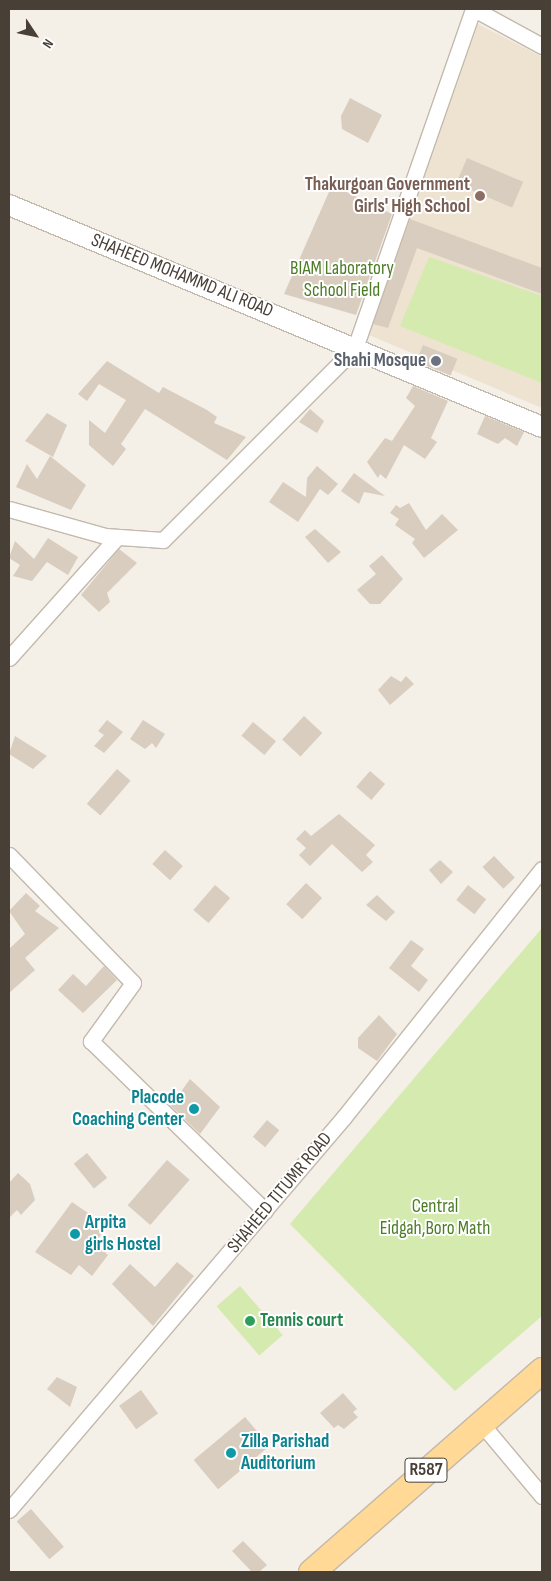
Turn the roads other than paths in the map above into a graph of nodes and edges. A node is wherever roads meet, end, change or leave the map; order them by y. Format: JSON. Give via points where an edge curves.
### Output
{"nodes":[{"id":1,"x":474,"y":9,"type":"edge"},
{"id":2,"x":542,"y":46,"type":"edge"},
{"id":3,"x":9,"y":205,"type":"edge"},
{"id":4,"x":355,"y":348,"type":"junction"},
{"id":5,"x":542,"y":427,"type":"edge"},
{"id":6,"x":9,"y":509,"type":"edge"},
{"id":7,"x":117,"y":537,"type":"junction"},
{"id":8,"x":9,"y":658,"type":"edge"},
{"id":9,"x":9,"y":855,"type":"edge"},
{"id":10,"x":542,"y":869,"type":"edge"},
{"id":11,"x":265,"y":1211,"type":"junction"},
{"id":12,"x":542,"y":1370,"type":"edge"},
{"id":13,"x":542,"y":1390,"type":"edge"},
{"id":14,"x":485,"y":1428,"type":"junction"},
{"id":15,"x":542,"y":1496,"type":"edge"},
{"id":16,"x":9,"y":1510,"type":"edge"},
{"id":17,"x":311,"y":1572,"type":"edge"},
{"id":18,"x":334,"y":1572,"type":"edge"}],
"edges":[{"from":1,"to":2,"type":"street"},
{"from":1,"to":4,"type":"street"},
{"from":3,"to":4,"type":"street","name":"SHAHEED MOHAMMD ALI ROAD"},
{"from":4,"to":5,"type":"street","name":"SHAHEED MOHAMMD ALI ROAD"},
{"from":4,"to":7,"type":"street","via":[[163,540]]},
{"from":6,"to":7,"type":"street"},
{"from":7,"to":8,"type":"street"},
{"from":9,"to":11,"type":"street","via":[[133,983],[91,1041]]},
{"from":10,"to":11,"type":"street","name":"SHAHEED TITUMR ROAD"},
{"from":11,"to":16,"type":"street","name":"SHAHEED TITUMR ROAD"},
{"from":12,"to":14,"type":"main road","number":"R587"},
{"from":13,"to":14,"type":"main road","number":"R587"},
{"from":14,"to":15,"type":"street"},
{"from":14,"to":17,"type":"main road","number":"R587"},
{"from":14,"to":18,"type":"main road","number":"R587"}]}
